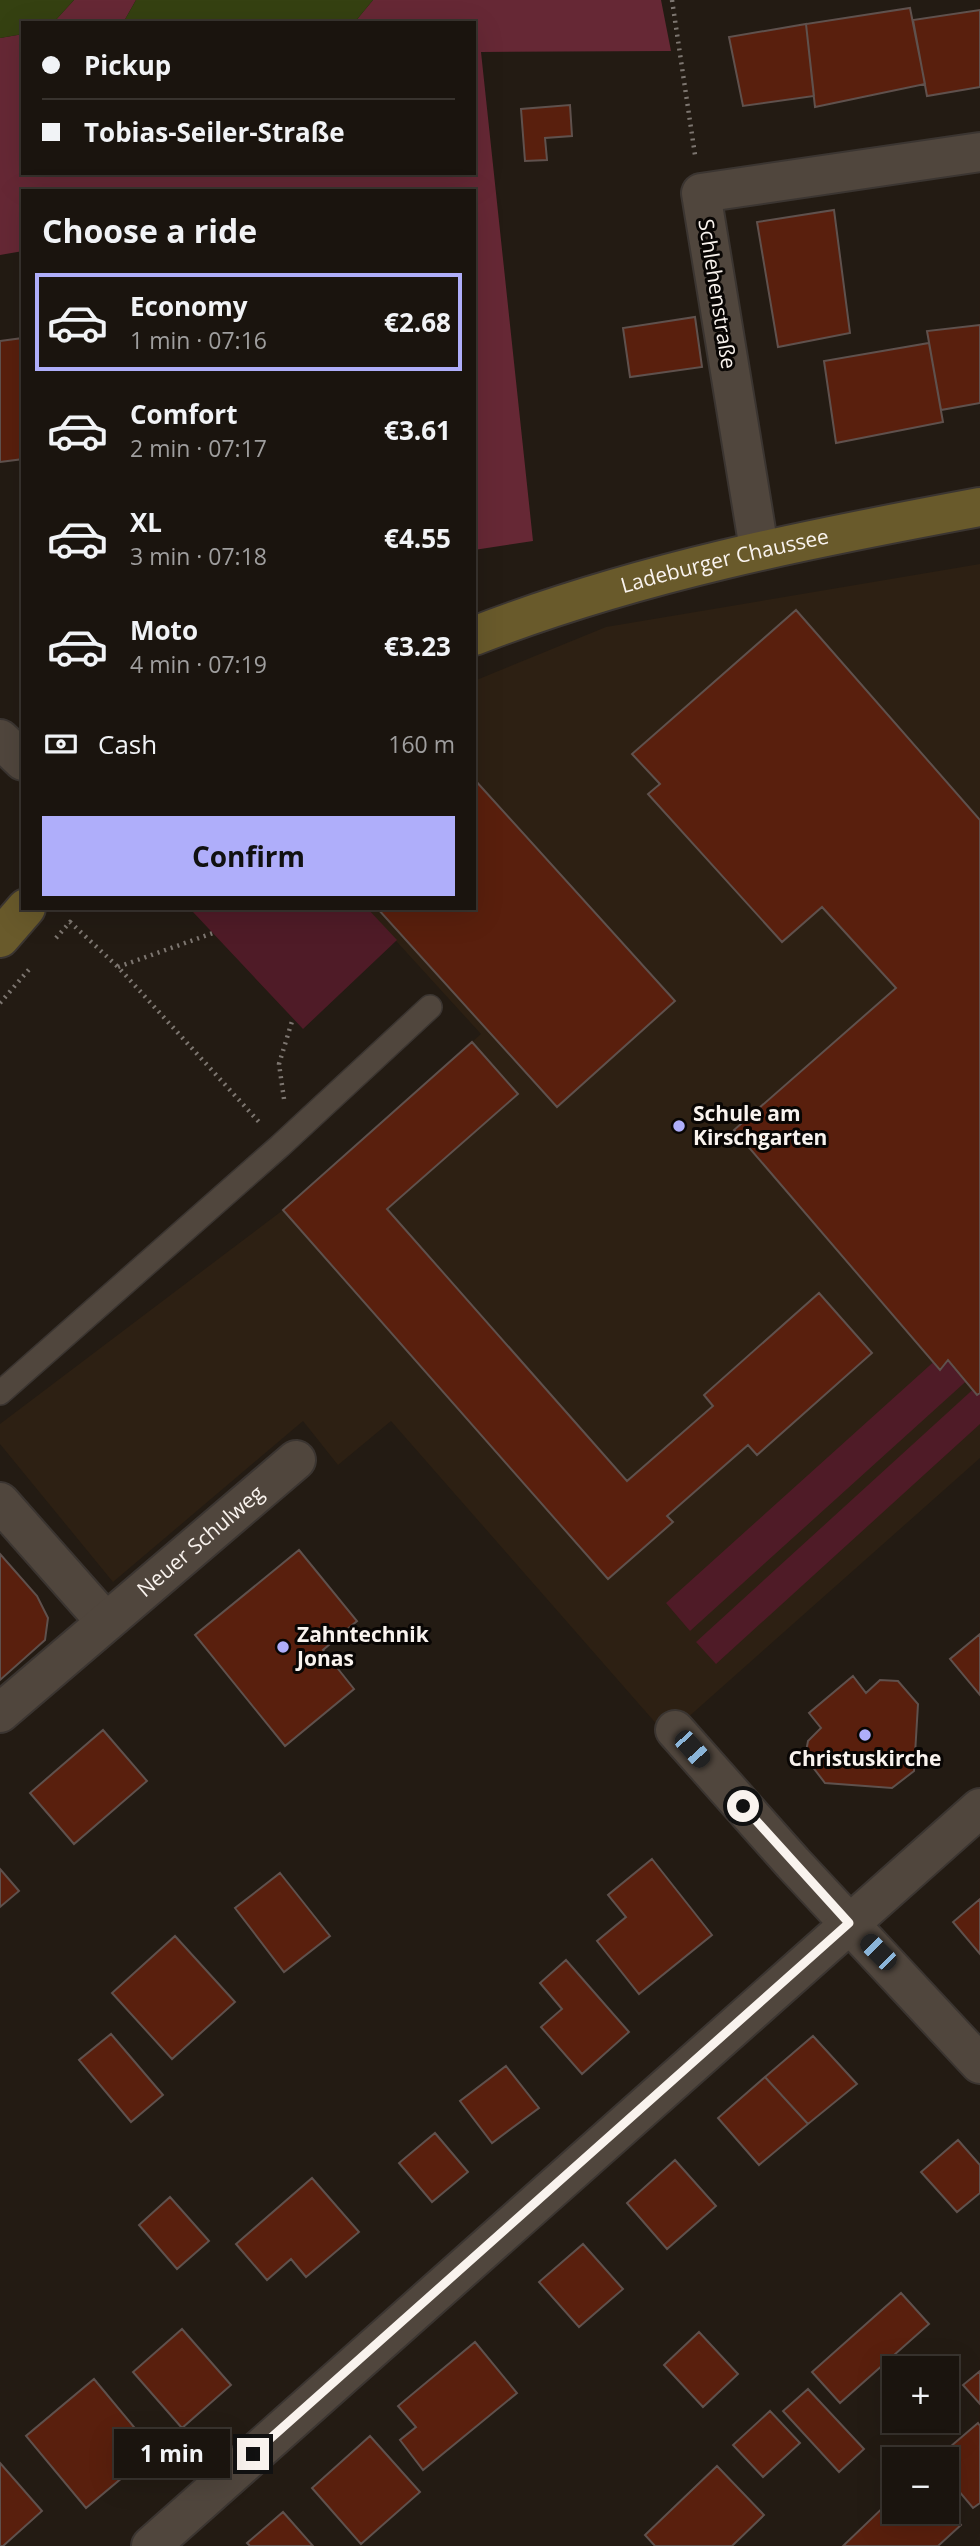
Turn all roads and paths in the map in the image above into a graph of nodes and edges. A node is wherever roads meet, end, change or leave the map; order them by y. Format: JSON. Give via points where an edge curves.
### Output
{"nodes":[{"id":1,"x":672,"y":0,"type":"edge"},
{"id":2,"x":980,"y":152,"type":"edge"},
{"id":3,"x":701,"y":193,"type":"junction"},
{"id":4,"x":980,"y":507,"type":"edge"},
{"id":5,"x":759,"y":550,"type":"junction"},
{"id":6,"x":476,"y":635,"type":"edge"},
{"id":7,"x":0,"y":739,"type":"edge"},
{"id":8,"x":21,"y":759,"type":"edge"},
{"id":9,"x":24,"y":910,"type":"edge"},
{"id":10,"x":70,"y":922,"type":"dead end"},
{"id":11,"x":213,"y":933,"type":"dead end"},
{"id":12,"x":0,"y":938,"type":"edge"},
{"id":13,"x":118,"y":967,"type":"junction"},
{"id":14,"x":430,"y":1007,"type":"dead end"},
{"id":15,"x":293,"y":1018,"type":"dead end"},
{"id":16,"x":305,"y":1122,"type":"junction"},
{"id":17,"x":280,"y":1146,"type":"junction"},
{"id":18,"x":0,"y":1393,"type":"edge"},
{"id":19,"x":296,"y":1460,"type":"dead end"},
{"id":20,"x":0,"y":1502,"type":"edge"},
{"id":21,"x":106,"y":1622,"type":"junction"},
{"id":22,"x":0,"y":1713,"type":"edge"},
{"id":23,"x":675,"y":1730,"type":"dead end"},
{"id":24,"x":980,"y":1808,"type":"edge"},
{"id":25,"x":849,"y":1923,"type":"junction"},
{"id":26,"x":980,"y":2064,"type":"edge"},
{"id":27,"x":151,"y":2546,"type":"edge"}],
"edges":[{"from":1,"to":3,"type":"path"},
{"from":2,"to":3,"type":"street","name":"Schlehenstraße"},
{"from":3,"to":5,"type":"street","name":"Schlehenstraße"},
{"from":4,"to":5,"type":"main road","name":"Ladeburger Chaussee"},
{"from":5,"to":6,"type":"main road","name":"Ladeburger Chaussee","via":[[530,614]]},
{"from":7,"to":8,"type":"street"},
{"from":9,"to":12,"type":"main road"},
{"from":10,"to":13,"type":"path"},
{"from":11,"to":13,"type":"path"},
{"from":13,"to":17,"type":"path"},
{"from":14,"to":16,"type":"lane"},
{"from":15,"to":16,"type":"path","via":[[279,1064],[281,1083],[285,1104]]},
{"from":16,"to":17,"type":"lane"},
{"from":17,"to":18,"type":"lane"},
{"from":19,"to":21,"type":"street","name":"Neuer Schulweg"},
{"from":20,"to":21,"type":"street"},
{"from":21,"to":22,"type":"street","name":"Neuer Schulweg"},
{"from":23,"to":25,"type":"street"},
{"from":24,"to":25,"type":"street"},
{"from":25,"to":26,"type":"street"},
{"from":25,"to":27,"type":"street"}]}
